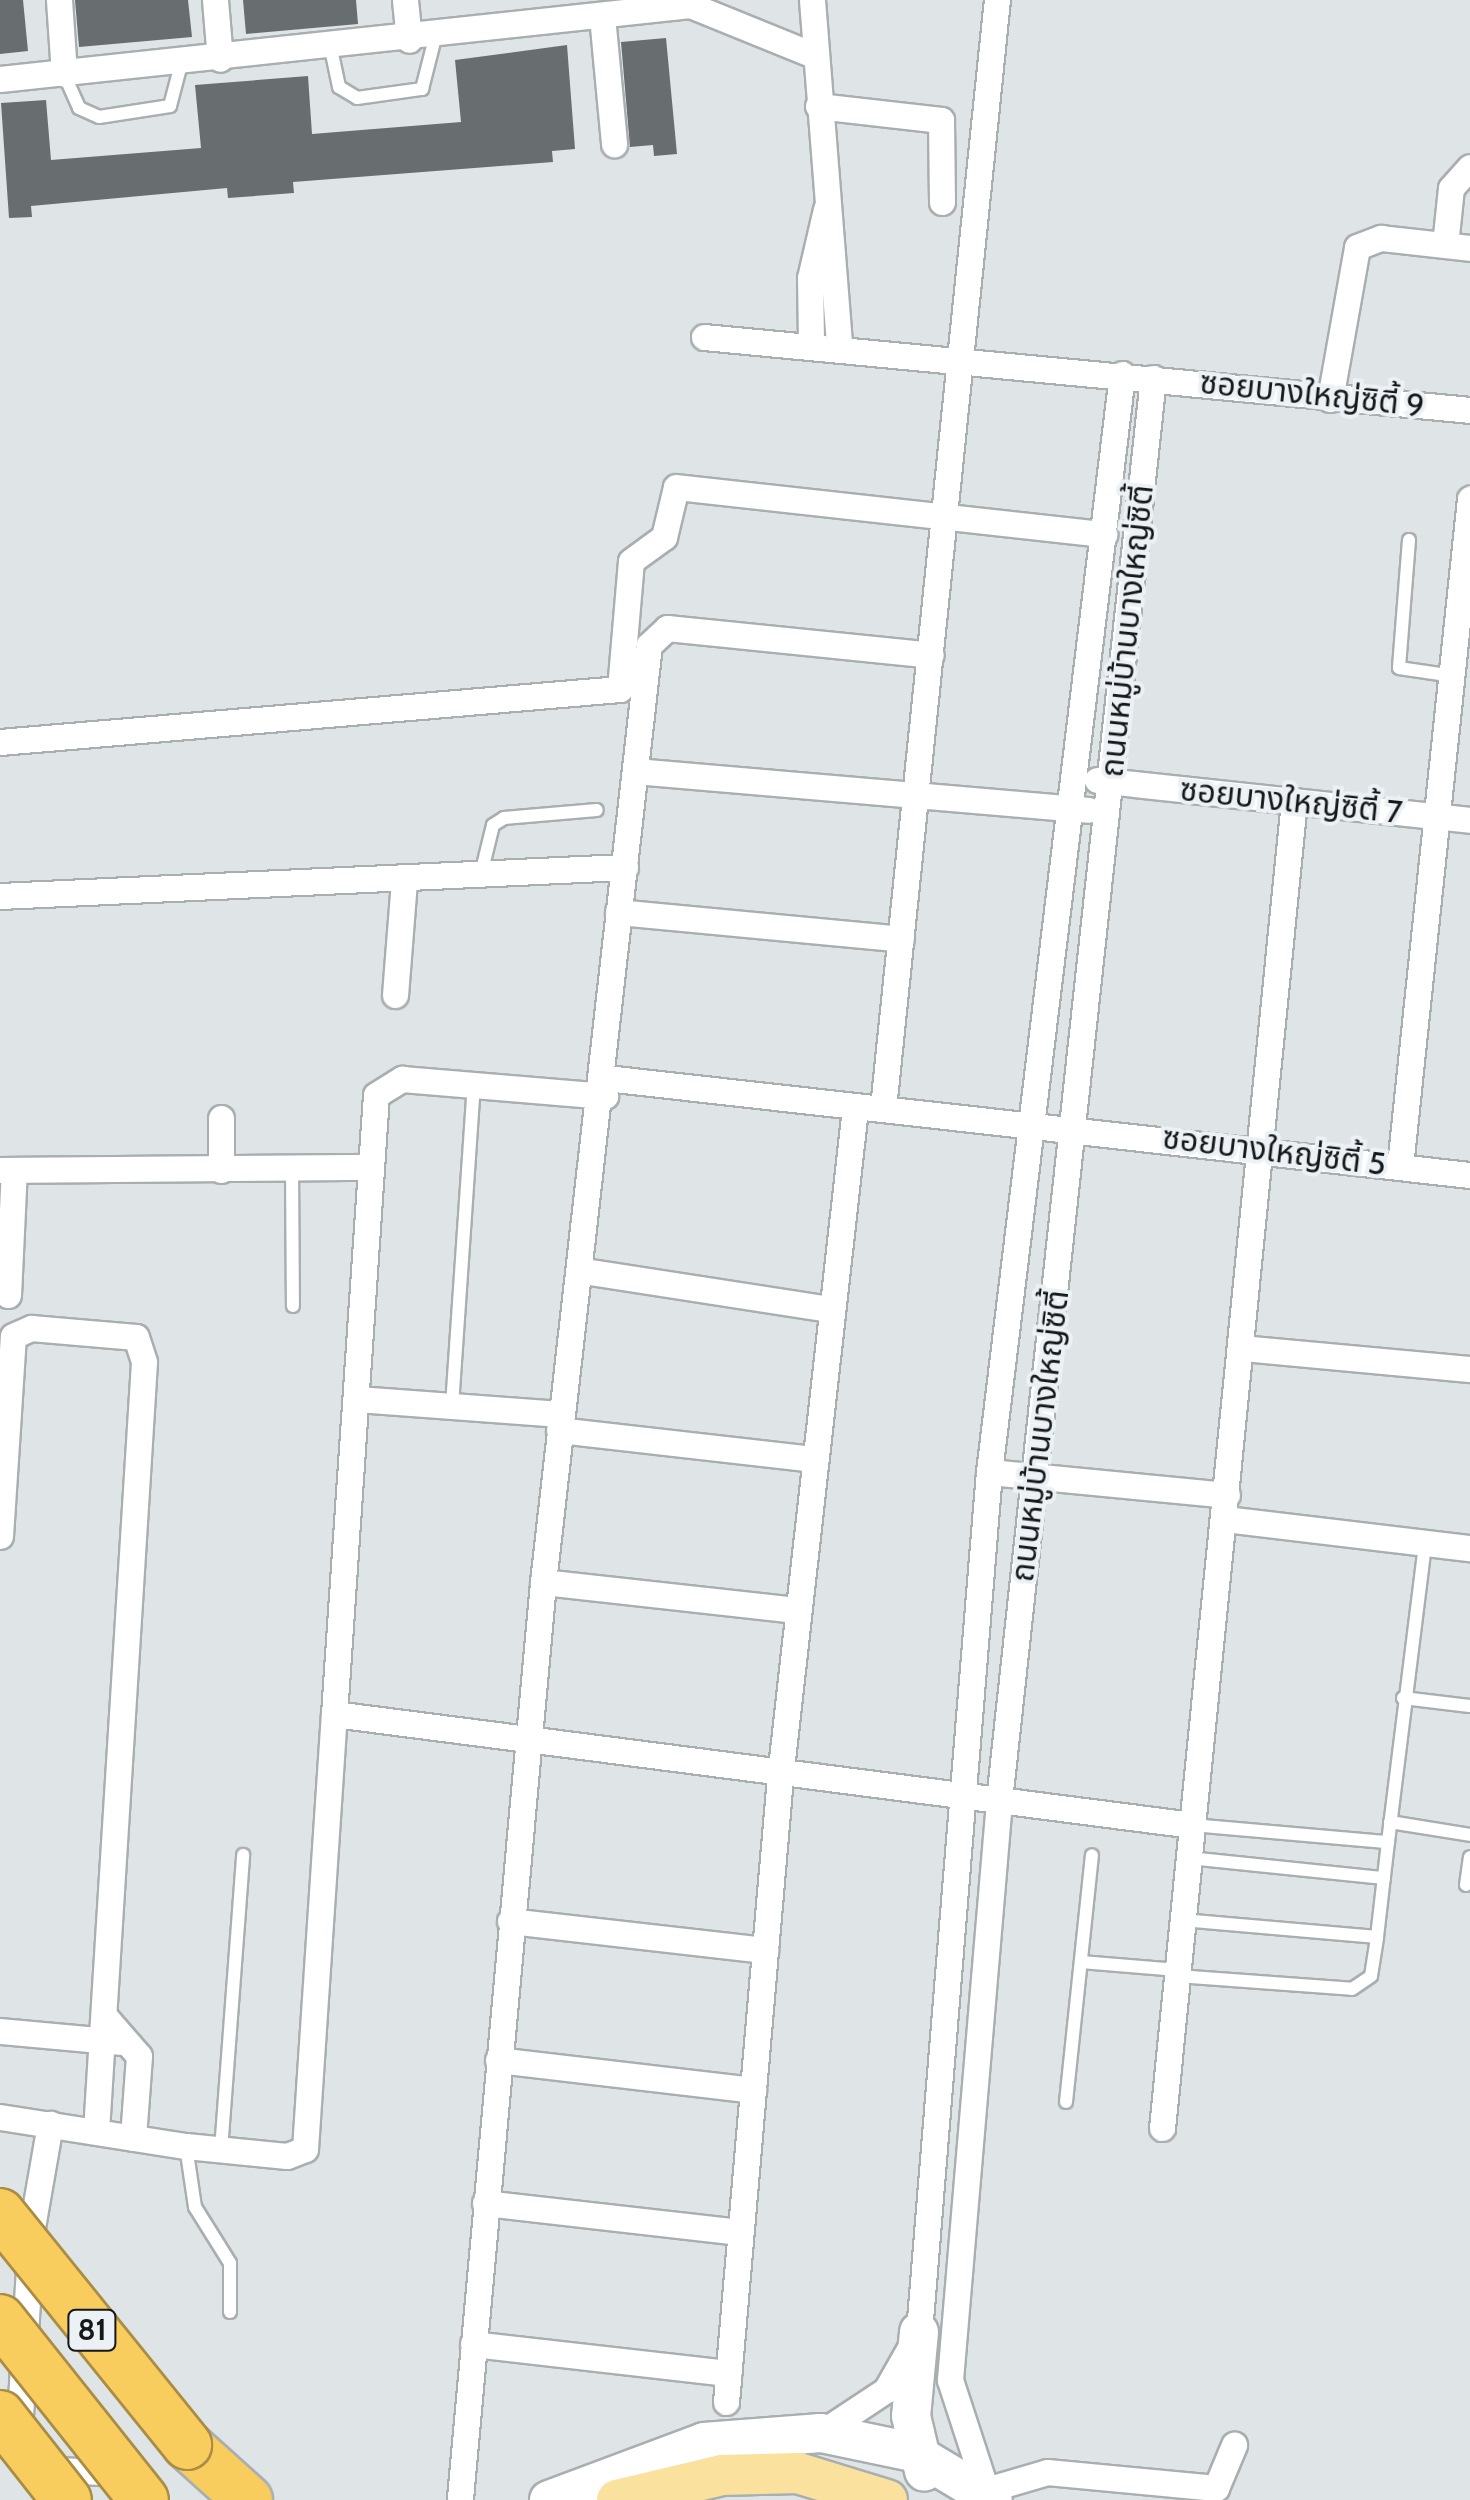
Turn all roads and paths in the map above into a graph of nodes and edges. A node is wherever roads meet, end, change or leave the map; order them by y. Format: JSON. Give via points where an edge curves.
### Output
{"nodes":[{"id":1,"x":58,"y":0,"type":"edge"},
{"id":2,"x":215,"y":0,"type":"edge"},
{"id":3,"x":405,"y":0,"type":"edge"},
{"id":4,"x":812,"y":0,"type":"edge"},
{"id":5,"x":997,"y":0,"type":"edge"},
{"id":6,"x":689,"y":3,"type":"edge"},
{"id":7,"x":586,"y":11,"type":"edge"},
{"id":8,"x":422,"y":39,"type":"junction"},
{"id":9,"x":331,"y":49,"type":"junction"},
{"id":10,"x":813,"y":55,"type":"junction"},
{"id":11,"x":220,"y":59,"type":"junction"},
{"id":12,"x":180,"y":64,"type":"junction"},
{"id":13,"x":64,"y":74,"type":"junction"},
{"id":14,"x":0,"y":79,"type":"edge"},
{"id":15,"x":818,"y":106,"type":"junction"},
{"id":16,"x":614,"y":144,"type":"dead end"},
{"id":17,"x":1470,"y":167,"type":"edge"},
{"id":18,"x":942,"y":202,"type":"dead end"},
{"id":19,"x":826,"y":208,"type":"junction"},
{"id":20,"x":1457,"y":246,"type":"edge"},
{"id":21,"x":704,"y":336,"type":"dead end"},
{"id":22,"x":811,"y":341,"type":"junction"},
{"id":23,"x":840,"y":344,"type":"junction"},
{"id":24,"x":962,"y":358,"type":"junction"},
{"id":25,"x":1122,"y":374,"type":"junction"},
{"id":26,"x":1153,"y":378,"type":"junction"},
{"id":27,"x":1330,"y":399,"type":"junction"},
{"id":28,"x":1470,"y":410,"type":"edge"},
{"id":29,"x":1470,"y":498,"type":"edge"},
{"id":30,"x":945,"y":517,"type":"junction"},
{"id":31,"x":1104,"y":534,"type":"junction"},
{"id":32,"x":1409,"y":540,"type":"dead end"},
{"id":33,"x":931,"y":655,"type":"junction"},
{"id":34,"x":1453,"y":676,"type":"junction"},
{"id":35,"x":0,"y":742,"type":"edge"},
{"id":36,"x":636,"y":771,"type":"junction"},
{"id":37,"x":1077,"y":777,"type":"junction"},
{"id":38,"x":1112,"y":782,"type":"junction"},
{"id":39,"x":914,"y":794,"type":"junction"},
{"id":40,"x":1294,"y":802,"type":"junction"},
{"id":41,"x":1073,"y":808,"type":"junction"},
{"id":42,"x":597,"y":810,"type":"dead end"},
{"id":43,"x":1108,"y":812,"type":"junction"},
{"id":44,"x":1440,"y":817,"type":"junction"},
{"id":45,"x":1470,"y":820,"type":"edge"},
{"id":46,"x":625,"y":867,"type":"junction"},
{"id":47,"x":481,"y":874,"type":"junction"},
{"id":48,"x":404,"y":880,"type":"junction"},
{"id":49,"x":0,"y":896,"type":"edge"},
{"id":50,"x":618,"y":912,"type":"junction"},
{"id":51,"x":901,"y":938,"type":"junction"},
{"id":52,"x":395,"y":994,"type":"dead end"},
{"id":53,"x":474,"y":1084,"type":"junction"},
{"id":54,"x":606,"y":1087,"type":"junction"},
{"id":55,"x":854,"y":1108,"type":"junction"},
{"id":56,"x":883,"y":1108,"type":"junction"},
{"id":57,"x":221,"y":1118,"type":"dead end"},
{"id":58,"x":1038,"y":1123,"type":"junction"},
{"id":59,"x":1078,"y":1128,"type":"junction"},
{"id":60,"x":1264,"y":1150,"type":"junction"},
{"id":61,"x":366,"y":1166,"type":"junction"},
{"id":62,"x":1400,"y":1166,"type":"junction"},
{"id":63,"x":7,"y":1170,"type":"edge"},
{"id":64,"x":221,"y":1170,"type":"junction"},
{"id":65,"x":292,"y":1170,"type":"junction"},
{"id":66,"x":1470,"y":1175,"type":"edge"},
{"id":67,"x":584,"y":1271,"type":"junction"},
{"id":68,"x":8,"y":1296,"type":"dead end"},
{"id":69,"x":293,"y":1306,"type":"dead end"},
{"id":70,"x":829,"y":1308,"type":"junction"},
{"id":71,"x":1242,"y":1348,"type":"junction"},
{"id":72,"x":1470,"y":1369,"type":"edge"},
{"id":73,"x":356,"y":1399,"type":"junction"},
{"id":74,"x":452,"y":1406,"type":"junction"},
{"id":75,"x":560,"y":1422,"type":"junction"},
{"id":76,"x":813,"y":1458,"type":"junction"},
{"id":77,"x":989,"y":1472,"type":"junction"},
{"id":78,"x":1034,"y":1476,"type":"junction"},
{"id":79,"x":1226,"y":1507,"type":"junction"},
{"id":80,"x":0,"y":1536,"type":"edge"},
{"id":81,"x":1424,"y":1544,"type":"junction"},
{"id":82,"x":1470,"y":1548,"type":"edge"},
{"id":83,"x":543,"y":1582,"type":"junction"},
{"id":84,"x":797,"y":1610,"type":"junction"},
{"id":85,"x":1403,"y":1698,"type":"junction"},
{"id":86,"x":1470,"y":1706,"type":"edge"},
{"id":87,"x":334,"y":1714,"type":"junction"},
{"id":88,"x":528,"y":1738,"type":"junction"},
{"id":89,"x":780,"y":1776,"type":"junction"},
{"id":90,"x":956,"y":1796,"type":"junction"},
{"id":91,"x":998,"y":1801,"type":"junction"},
{"id":92,"x":1390,"y":1822,"type":"junction"},
{"id":93,"x":1192,"y":1825,"type":"junction"},
{"id":94,"x":1470,"y":1835,"type":"edge"},
{"id":95,"x":1388,"y":1842,"type":"junction"},
{"id":96,"x":243,"y":1854,"type":"dead end"},
{"id":97,"x":1092,"y":1855,"type":"dead end"},
{"id":98,"x":1470,"y":1857,"type":"edge"},
{"id":99,"x":1188,"y":1858,"type":"junction"},
{"id":100,"x":1384,"y":1878,"type":"junction"},
{"id":101,"x":1466,"y":1884,"type":"dead end"},
{"id":102,"x":1182,"y":1920,"type":"junction"},
{"id":103,"x":510,"y":1921,"type":"junction"},
{"id":104,"x":1376,"y":1937,"type":"junction"},
{"id":105,"x":765,"y":1950,"type":"junction"},
{"id":106,"x":1081,"y":1962,"type":"junction"},
{"id":107,"x":1177,"y":1973,"type":"junction"},
{"id":108,"x":0,"y":2032,"type":"edge"},
{"id":109,"x":114,"y":2034,"type":"junction"},
{"id":110,"x":498,"y":2060,"type":"junction"},
{"id":111,"x":753,"y":2090,"type":"junction"},
{"id":112,"x":1066,"y":2102,"type":"dead end"},
{"id":113,"x":0,"y":2117,"type":"edge"},
{"id":114,"x":50,"y":2124,"type":"junction"},
{"id":115,"x":1162,"y":2128,"type":"dead end"},
{"id":116,"x":96,"y":2131,"type":"junction"},
{"id":117,"x":134,"y":2138,"type":"junction"},
{"id":118,"x":186,"y":2146,"type":"junction"},
{"id":119,"x":221,"y":2150,"type":"junction"},
{"id":120,"x":486,"y":2202,"type":"junction"},
{"id":121,"x":0,"y":2213,"type":"edge"},
{"id":122,"x":740,"y":2232,"type":"junction"},
{"id":123,"x":230,"y":2312,"type":"dead end"},
{"id":124,"x":0,"y":2319,"type":"edge"},
{"id":125,"x":919,"y":2332,"type":"junction"},
{"id":126,"x":473,"y":2344,"type":"junction"},
{"id":127,"x":728,"y":2373,"type":"junction"},
{"id":128,"x":726,"y":2402,"type":"dead end"},
{"id":129,"x":0,"y":2415,"type":"edge"},
{"id":130,"x":821,"y":2433,"type":"junction"},
{"id":131,"x":1234,"y":2444,"type":"dead end"},
{"id":132,"x":187,"y":2445,"type":"junction"},
{"id":133,"x":913,"y":2452,"type":"junction"},
{"id":134,"x":140,"y":2487,"type":"edge"},
{"id":135,"x":978,"y":2497,"type":"edge"},
{"id":136,"x":460,"y":2498,"type":"dead end"},
{"id":137,"x":67,"y":2500,"type":"edge"},
{"id":138,"x":234,"y":2500,"type":"edge"},
{"id":139,"x":248,"y":2500,"type":"edge"},
{"id":140,"x":548,"y":2500,"type":"edge"},
{"id":141,"x":617,"y":2500,"type":"edge"},
{"id":142,"x":887,"y":2500,"type":"edge"}],
"edges":[{"from":1,"to":13,"type":"street"},
{"from":2,"to":11,"type":"street"},
{"from":3,"to":8,"type":"street"},
{"from":4,"to":10,"type":"street"},
{"from":5,"to":24,"type":"street"},
{"from":6,"to":7,"type":"street"},
{"from":6,"to":10,"type":"street"},
{"from":7,"to":8,"type":"street"},
{"from":7,"to":16,"type":"street"},
{"from":8,"to":9,"type":"street"},
{"from":8,"to":9,"type":"lane","via":[[422,89],[356,98],[339,87]]},
{"from":9,"to":11,"type":"street"},
{"from":10,"to":15,"type":"street"},
{"from":11,"to":12,"type":"street"},
{"from":12,"to":13,"type":"street"},
{"from":12,"to":13,"type":"lane","via":[[170,106],[99,117],[79,108]]},
{"from":13,"to":14,"type":"street"},
{"from":15,"to":18,"type":"street","via":[[941,120]]},
{"from":15,"to":19,"type":"street"},
{"from":17,"to":20,"type":"street","via":[[1451,188]]},
{"from":19,"to":22,"type":"street","via":[[810,278]]},
{"from":19,"to":23,"type":"street","via":[[840,281]]},
{"from":20,"to":27,"type":"street","via":[[1381,238],[1356,248],[1344,282]]},
{"from":21,"to":22,"type":"street","name":"ซอยบางใหญ่ซิตี้ 9"},
{"from":22,"to":23,"type":"street","name":"ซอยบางใหญ่ซิตี้ 9"},
{"from":23,"to":24,"type":"street","name":"ซอยบางใหญ่ซิตี้ 9"},
{"from":24,"to":25,"type":"street","name":"ซอยบางใหญ่ซิตี้ 9"},
{"from":24,"to":30,"type":"street"},
{"from":25,"to":26,"type":"street","name":"ซอยบางใหญ่ซิตี้ 9"},
{"from":25,"to":31,"type":"street","name":"ถนนหมู่บ้านบางใหญ่ซิตี้"},
{"from":26,"to":27,"type":"street","name":"ซอยบางใหญ่ซิตี้ 9"},
{"from":26,"to":38,"type":"street","name":"ถนนหมู่บ้านบางใหญ่ซิตี้"},
{"from":27,"to":28,"type":"street","name":"ซอยบางใหญ่ซิตี้ 9"},
{"from":29,"to":34,"type":"street"},
{"from":30,"to":31,"type":"street"},
{"from":30,"to":33,"type":"street"},
{"from":30,"to":35,"type":"street","via":[[676,488],[664,537],[631,561],[625,680],[611,692]]},
{"from":31,"to":37,"type":"street","name":"ถนนหมู่บ้านบางใหญ่ซิตี้"},
{"from":32,"to":34,"type":"lane","via":[[1399,668]]},
{"from":33,"to":36,"type":"street","via":[[658,630]]},
{"from":33,"to":39,"type":"street"},
{"from":34,"to":44,"type":"street"},
{"from":36,"to":39,"type":"street"},
{"from":36,"to":46,"type":"street"},
{"from":37,"to":38,"type":"street","name":"ซอยบางใหญ่ซิตี้ 7"},
{"from":37,"to":41,"type":"street","name":"ถนนหมู่บ้านบางใหญ่ซิตี้"},
{"from":38,"to":40,"type":"street","name":"ซอยบางใหญ่ซิตี้ 7"},
{"from":38,"to":43,"type":"street","name":"ถนนหมู่บ้านบางใหญ่ซิตี้"},
{"from":39,"to":41,"type":"street"},
{"from":39,"to":51,"type":"street"},
{"from":40,"to":44,"type":"street","name":"ซอยบางใหญ่ซิตี้ 7"},
{"from":40,"to":60,"type":"street"},
{"from":41,"to":43,"type":"street"},
{"from":41,"to":58,"type":"street","name":"ถนนหมู่บ้านบางใหญ่ซิตี้"},
{"from":42,"to":47,"type":"lane","via":[[504,818],[493,825]]},
{"from":43,"to":59,"type":"street","name":"ถนนหมู่บ้านบางใหญ่ซิตี้"},
{"from":44,"to":45,"type":"street","name":"ซอยบางใหญ่ซิตี้ 7"},
{"from":44,"to":62,"type":"street"},
{"from":46,"to":47,"type":"street"},
{"from":46,"to":50,"type":"street"},
{"from":47,"to":48,"type":"street"},
{"from":48,"to":49,"type":"street"},
{"from":48,"to":52,"type":"street"},
{"from":50,"to":51,"type":"street"},
{"from":50,"to":54,"type":"street"},
{"from":51,"to":56,"type":"street"},
{"from":53,"to":54,"type":"street","name":"ซอยบางใหญ่ซิตี้ 5"},
{"from":53,"to":61,"type":"street","name":"ซอยบางใหญ่ซิตี้ 5","via":[[387,1086],[371,1109]]},
{"from":53,"to":74,"type":"lane"},
{"from":54,"to":55,"type":"street","name":"ซอยบางใหญ่ซิตี้ 5"},
{"from":54,"to":67,"type":"street"},
{"from":55,"to":56,"type":"street","name":"ซอยบางใหญ่ซิตี้ 5"},
{"from":55,"to":70,"type":"street"},
{"from":56,"to":58,"type":"street","name":"ซอยบางใหญ่ซิตี้ 5"},
{"from":57,"to":64,"type":"street"},
{"from":58,"to":59,"type":"street","name":"ซอยบางใหญ่ซิตี้ 5"},
{"from":58,"to":77,"type":"street","name":"ถนนหมู่บ้านบางใหญ่ซิตี้"},
{"from":59,"to":60,"type":"street","name":"ซอยบางใหญ่ซิตี้ 5"},
{"from":59,"to":78,"type":"street","name":"ถนนหมู่บ้านบางใหญ่ซิตี้"},
{"from":60,"to":62,"type":"street","name":"ซอยบางใหญ่ซิตี้ 5"},
{"from":60,"to":71,"type":"street"},
{"from":61,"to":65,"type":"street"},
{"from":61,"to":73,"type":"street"},
{"from":62,"to":66,"type":"street","name":"ซอยบางใหญ่ซิตี้ 5"},
{"from":63,"to":64,"type":"street"},
{"from":63,"to":68,"type":"street"},
{"from":64,"to":65,"type":"street"},
{"from":65,"to":69,"type":"lane"},
{"from":67,"to":70,"type":"street"},
{"from":67,"to":75,"type":"street"},
{"from":70,"to":76,"type":"street"},
{"from":71,"to":72,"type":"street"},
{"from":71,"to":79,"type":"street"},
{"from":73,"to":74,"type":"street"},
{"from":73,"to":87,"type":"street"},
{"from":74,"to":75,"type":"street"},
{"from":75,"to":76,"type":"street"},
{"from":75,"to":83,"type":"street"},
{"from":76,"to":84,"type":"street"},
{"from":77,"to":78,"type":"street"},
{"from":77,"to":90,"type":"street","name":"ถนนหมู่บ้านบางใหญ่ซิตี้"},
{"from":78,"to":79,"type":"street"},
{"from":78,"to":91,"type":"street","name":"ถนนหมู่บ้านบางใหญ่ซิตี้"},
{"from":79,"to":81,"type":"street"},
{"from":79,"to":93,"type":"street"},
{"from":80,"to":109,"type":"street","via":[[13,1336],[32,1328],[136,1337],[144,1362]]},
{"from":81,"to":82,"type":"street"},
{"from":81,"to":85,"type":"lane"},
{"from":83,"to":84,"type":"street"},
{"from":83,"to":88,"type":"street"},
{"from":84,"to":89,"type":"street"},
{"from":85,"to":86,"type":"lane"},
{"from":85,"to":92,"type":"lane"},
{"from":87,"to":88,"type":"street"},
{"from":87,"to":119,"type":"street","via":[[305,2149],[286,2156]]},
{"from":88,"to":89,"type":"street"},
{"from":88,"to":103,"type":"street"},
{"from":89,"to":90,"type":"street"},
{"from":89,"to":105,"type":"street"},
{"from":90,"to":91,"type":"street"},
{"from":90,"to":125,"type":"street","name":"ถนนหมู่บ้านบางใหญ่ซิตี้"},
{"from":91,"to":93,"type":"street"},
{"from":91,"to":135,"type":"street","name":"ถนนหมู่บ้านบางใหญ่ซิตี้","via":[[948,2322],[956,2406]]},
{"from":92,"to":94,"type":"lane"},
{"from":92,"to":95,"type":"lane"},
{"from":93,"to":95,"type":"lane"},
{"from":93,"to":99,"type":"street"},
{"from":95,"to":100,"type":"lane"},
{"from":96,"to":119,"type":"lane"},
{"from":97,"to":106,"type":"lane"},
{"from":98,"to":101,"type":"lane"},
{"from":99,"to":100,"type":"lane"},
{"from":99,"to":102,"type":"street"},
{"from":100,"to":104,"type":"lane"},
{"from":102,"to":104,"type":"lane"},
{"from":102,"to":107,"type":"street"},
{"from":103,"to":105,"type":"street"},
{"from":103,"to":110,"type":"street"},
{"from":104,"to":107,"type":"lane","via":[[1371,1976],[1352,1989]]},
{"from":105,"to":111,"type":"street"},
{"from":106,"to":107,"type":"lane"},
{"from":106,"to":112,"type":"lane"},
{"from":107,"to":115,"type":"street"},
{"from":108,"to":109,"type":"street"},
{"from":109,"to":116,"type":"street"},
{"from":109,"to":117,"type":"street","via":[[140,2066]]},
{"from":110,"to":111,"type":"street"},
{"from":110,"to":120,"type":"street"},
{"from":111,"to":122,"type":"street"},
{"from":113,"to":114,"type":"street"},
{"from":114,"to":116,"type":"street"},
{"from":114,"to":134,"type":"street","via":[[22,2355],[23,2458],[30,2467]]},
{"from":116,"to":117,"type":"street"},
{"from":117,"to":118,"type":"street"},
{"from":118,"to":119,"type":"street"},
{"from":118,"to":123,"type":"lane","via":[[195,2206],[230,2263]]},
{"from":120,"to":122,"type":"street"},
{"from":120,"to":126,"type":"street"},
{"from":121,"to":132,"type":"highway","number":"81","bridge":true},
{"from":122,"to":127,"type":"street"},
{"from":124,"to":134,"type":"highway","number":"81","bridge":true},
{"from":125,"to":130,"type":"street","name":"ถนนหมู่บ้านบางใหญ่ซิตี้","via":[[886,2390]]},
{"from":125,"to":133,"type":"main road"},
{"from":126,"to":127,"type":"street"},
{"from":126,"to":136,"type":"street"},
{"from":127,"to":128,"type":"street"},
{"from":129,"to":137,"type":"highway","bridge":true},
{"from":130,"to":133,"type":"main road"},
{"from":130,"to":140,"type":"main road","via":[[704,2442]]},
{"from":131,"to":135,"type":"street","via":[[1216,2488],[1047,2472]]},
{"from":132,"to":138,"type":"highway","number":"81"},
{"from":132,"to":139,"type":"highway","number":"81"},
{"from":133,"to":135,"type":"main road"},
{"from":141,"to":142,"type":"main road","via":[[722,2475],[798,2473]]}]}
